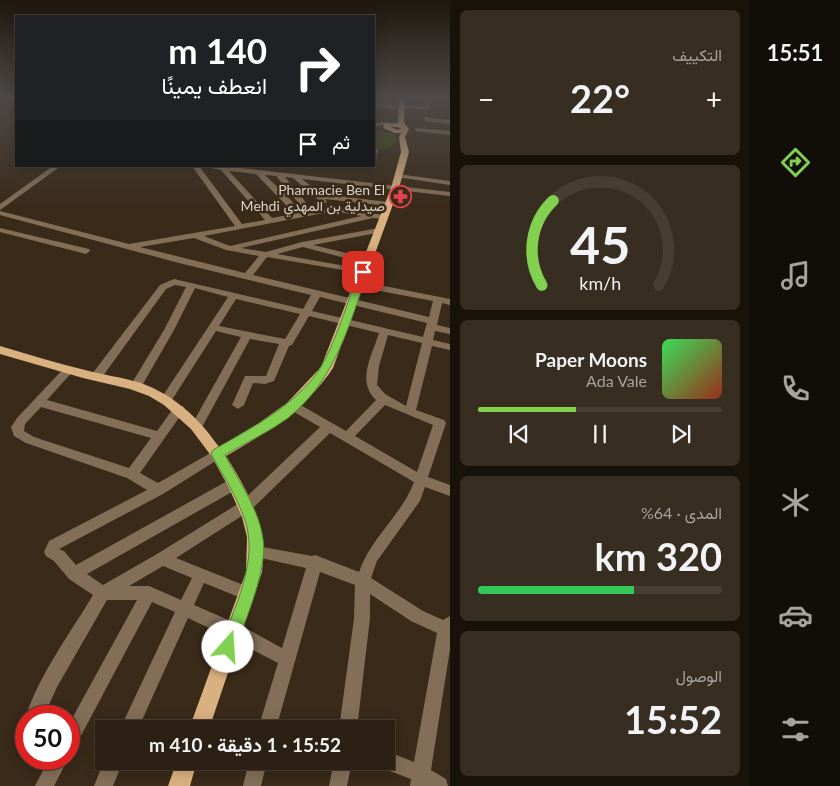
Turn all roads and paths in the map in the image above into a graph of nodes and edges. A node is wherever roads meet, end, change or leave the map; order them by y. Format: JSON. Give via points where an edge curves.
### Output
{"nodes":[{"id":1,"x":403,"y":135,"type":"edge"},
{"id":2,"x":196,"y":167,"type":"edge"},
{"id":3,"x":211,"y":167,"type":"edge"},
{"id":4,"x":54,"y":168,"type":"edge"},
{"id":5,"x":224,"y":169,"type":"junction"},
{"id":6,"x":258,"y":173,"type":"junction"},
{"id":7,"x":279,"y":175,"type":"junction"},
{"id":8,"x":398,"y":176,"type":"junction"},
{"id":9,"x":296,"y":177,"type":"junction"},
{"id":10,"x":450,"y":183,"type":"edge"},
{"id":11,"x":395,"y":188,"type":"junction"},
{"id":12,"x":450,"y":194,"type":"edge"},
{"id":13,"x":319,"y":196,"type":"junction"},
{"id":14,"x":388,"y":204,"type":"junction"},
{"id":15,"x":0,"y":208,"type":"edge"},
{"id":16,"x":328,"y":210,"type":"junction"},
{"id":17,"x":310,"y":212,"type":"junction"},
{"id":18,"x":0,"y":213,"type":"edge"},
{"id":19,"x":297,"y":214,"type":"junction"},
{"id":20,"x":381,"y":217,"type":"junction"},
{"id":21,"x":269,"y":220,"type":"junction"},
{"id":22,"x":240,"y":226,"type":"junction"},
{"id":23,"x":0,"y":230,"type":"edge"},
{"id":24,"x":379,"y":230,"type":"junction"},
{"id":25,"x":183,"y":237,"type":"junction"},
{"id":26,"x":156,"y":243,"type":"junction"},
{"id":27,"x":302,"y":245,"type":"junction"},
{"id":28,"x":127,"y":246,"type":"junction"},
{"id":29,"x":229,"y":248,"type":"junction"},
{"id":30,"x":86,"y":251,"type":"dead end"},
{"id":31,"x":156,"y":254,"type":"junction"},
{"id":32,"x":264,"y":255,"type":"junction"},
{"id":33,"x":368,"y":261,"type":"junction"},
{"id":34,"x":363,"y":272,"type":"junction"},
{"id":35,"x":248,"y":276,"type":"junction"},
{"id":36,"x":359,"y":284,"type":"junction"},
{"id":37,"x":192,"y":285,"type":"junction"},
{"id":38,"x":317,"y":293,"type":"junction"},
{"id":39,"x":234,"y":295,"type":"junction"},
{"id":40,"x":438,"y":300,"type":"junction"},
{"id":41,"x":352,"y":301,"type":"junction"},
{"id":42,"x":450,"y":302,"type":"edge"},
{"id":43,"x":306,"y":313,"type":"junction"},
{"id":44,"x":344,"y":323,"type":"junction"},
{"id":45,"x":432,"y":324,"type":"junction"},
{"id":46,"x":214,"y":328,"type":"junction"},
{"id":47,"x":450,"y":331,"type":"edge"},
{"id":48,"x":384,"y":332,"type":"junction"},
{"id":49,"x":247,"y":335,"type":"junction"},
{"id":50,"x":427,"y":341,"type":"junction"},
{"id":51,"x":285,"y":344,"type":"junction"},
{"id":52,"x":450,"y":347,"type":"edge"},
{"id":53,"x":0,"y":350,"type":"edge"},
{"id":54,"x":70,"y":370,"type":"junction"},
{"id":55,"x":229,"y":371,"type":"junction"},
{"id":56,"x":96,"y":377,"type":"junction"},
{"id":57,"x":249,"y":379,"type":"junction"},
{"id":58,"x":136,"y":386,"type":"junction"},
{"id":59,"x":166,"y":400,"type":"junction"},
{"id":60,"x":383,"y":400,"type":"junction"},
{"id":61,"x":38,"y":402,"type":"junction"},
{"id":62,"x":238,"y":405,"type":"dead end"},
{"id":63,"x":293,"y":406,"type":"junction"},
{"id":64,"x":179,"y":409,"type":"junction"},
{"id":65,"x":410,"y":411,"type":"junction"},
{"id":66,"x":445,"y":424,"type":"edge"},
{"id":67,"x":197,"y":426,"type":"junction"},
{"id":68,"x":329,"y":426,"type":"junction"},
{"id":69,"x":160,"y":436,"type":"junction"},
{"id":70,"x":348,"y":436,"type":"junction"},
{"id":71,"x":218,"y":454,"type":"junction"},
{"id":72,"x":132,"y":474,"type":"junction"},
{"id":73,"x":421,"y":480,"type":"junction"},
{"id":74,"x":234,"y":484,"type":"junction"},
{"id":75,"x":158,"y":490,"type":"junction"},
{"id":76,"x":450,"y":491,"type":"edge"},
{"id":77,"x":246,"y":506,"type":"junction"},
{"id":78,"x":257,"y":552,"type":"junction"},
{"id":79,"x":162,"y":559,"type":"junction"},
{"id":80,"x":315,"y":562,"type":"junction"},
{"id":81,"x":74,"y":574,"type":"junction"},
{"id":82,"x":201,"y":574,"type":"junction"},
{"id":83,"x":363,"y":581,"type":"junction"},
{"id":84,"x":103,"y":593,"type":"junction"},
{"id":85,"x":149,"y":593,"type":"junction"},
{"id":86,"x":246,"y":593,"type":"junction"},
{"id":87,"x":185,"y":607,"type":"junction"},
{"id":88,"x":449,"y":628,"type":"edge"},
{"id":89,"x":234,"y":631,"type":"junction"},
{"id":90,"x":286,"y":659,"type":"junction"},
{"id":91,"x":40,"y":705,"type":"edge"},
{"id":92,"x":133,"y":720,"type":"edge"},
{"id":93,"x":202,"y":720,"type":"edge"},
{"id":94,"x":269,"y":720,"type":"edge"},
{"id":95,"x":349,"y":720,"type":"edge"},
{"id":96,"x":80,"y":721,"type":"edge"},
{"id":97,"x":395,"y":765,"type":"edge"},
{"id":98,"x":53,"y":770,"type":"edge"},
{"id":99,"x":110,"y":770,"type":"edge"},
{"id":100,"x":185,"y":770,"type":"edge"},
{"id":101,"x":256,"y":770,"type":"edge"},
{"id":102,"x":341,"y":770,"type":"edge"},
{"id":103,"x":420,"y":780,"type":"edge"},
{"id":104,"x":44,"y":786,"type":"edge"},
{"id":105,"x":103,"y":786,"type":"edge"},
{"id":106,"x":179,"y":786,"type":"edge"},
{"id":107,"x":252,"y":786,"type":"edge"},
{"id":108,"x":338,"y":786,"type":"edge"},
{"id":109,"x":439,"y":786,"type":"edge"}],
"edges":[{"from":1,"to":8,"type":"main road","via":[[405,152]]},
{"from":2,"to":22,"type":"street"},
{"from":3,"to":5,"type":"street"},
{"from":4,"to":15,"type":"street"},
{"from":5,"to":6,"type":"street"},
{"from":5,"to":21,"type":"street"},
{"from":6,"to":7,"type":"street"},
{"from":6,"to":19,"type":"street"},
{"from":7,"to":9,"type":"street"},
{"from":7,"to":17,"type":"street"},
{"from":8,"to":10,"type":"street"},
{"from":8,"to":11,"type":"main road"},
{"from":9,"to":11,"type":"street"},
{"from":9,"to":13,"type":"street"},
{"from":11,"to":12,"type":"street"},
{"from":11,"to":14,"type":"main road"},
{"from":13,"to":14,"type":"street"},
{"from":13,"to":16,"type":"street"},
{"from":14,"to":20,"type":"main road"},
{"from":16,"to":17,"type":"street"},
{"from":16,"to":20,"type":"street","via":[[364,212]]},
{"from":17,"to":19,"type":"street"},
{"from":18,"to":28,"type":"street"},
{"from":19,"to":21,"type":"street"},
{"from":20,"to":24,"type":"main road"},
{"from":20,"to":29,"type":"street","via":[[344,221]]},
{"from":21,"to":22,"type":"street"},
{"from":22,"to":25,"type":"street"},
{"from":23,"to":30,"type":"street"},
{"from":24,"to":27,"type":"street"},
{"from":24,"to":33,"type":"main road"},
{"from":25,"to":26,"type":"street"},
{"from":25,"to":29,"type":"street","via":[[212,240]]},
{"from":26,"to":28,"type":"street"},
{"from":26,"to":31,"type":"street"},
{"from":27,"to":32,"type":"street"},
{"from":27,"to":33,"type":"street"},
{"from":28,"to":31,"type":"street"},
{"from":29,"to":32,"type":"street"},
{"from":31,"to":35,"type":"street"},
{"from":32,"to":34,"type":"street"},
{"from":32,"to":35,"type":"street"},
{"from":33,"to":34,"type":"main road"},
{"from":34,"to":36,"type":"main road"},
{"from":35,"to":38,"type":"street"},
{"from":36,"to":40,"type":"street"},
{"from":36,"to":41,"type":"main road"},
{"from":37,"to":39,"type":"street"},
{"from":37,"to":56,"type":"street","via":[[174,282],[163,287]]},
{"from":37,"to":58,"type":"street"},
{"from":38,"to":41,"type":"street"},
{"from":38,"to":43,"type":"street"},
{"from":39,"to":43,"type":"street"},
{"from":39,"to":46,"type":"street"},
{"from":40,"to":42,"type":"street"},
{"from":40,"to":45,"type":"street"},
{"from":41,"to":44,"type":"main road"},
{"from":41,"to":45,"type":"street"},
{"from":43,"to":44,"type":"street"},
{"from":43,"to":51,"type":"street","via":[[290,342]]},
{"from":44,"to":48,"type":"street"},
{"from":44,"to":63,"type":"main road","via":[[327,368]]},
{"from":45,"to":47,"type":"street"},
{"from":45,"to":50,"type":"street"},
{"from":46,"to":49,"type":"street"},
{"from":46,"to":59,"type":"street"},
{"from":48,"to":50,"type":"street"},
{"from":48,"to":60,"type":"street","via":[[371,385]]},
{"from":49,"to":51,"type":"street"},
{"from":49,"to":55,"type":"street"},
{"from":50,"to":52,"type":"street"},
{"from":50,"to":65,"type":"street"},
{"from":51,"to":57,"type":"street","via":[[270,378]]},
{"from":53,"to":54,"type":"main road"},
{"from":54,"to":56,"type":"main road"},
{"from":54,"to":61,"type":"street"},
{"from":55,"to":57,"type":"street"},
{"from":55,"to":67,"type":"street"},
{"from":56,"to":58,"type":"main road"},
{"from":57,"to":62,"type":"street"},
{"from":58,"to":59,"type":"main road"},
{"from":59,"to":64,"type":"main road"},
{"from":60,"to":65,"type":"street"},
{"from":60,"to":70,"type":"street"},
{"from":61,"to":69,"type":"street"},
{"from":61,"to":72,"type":"street","via":[[19,424],[17,430],[21,435]]},
{"from":63,"to":68,"type":"street"},
{"from":63,"to":71,"type":"main road","via":[[272,423]]},
{"from":64,"to":67,"type":"main road"},
{"from":64,"to":69,"type":"street"},
{"from":65,"to":66,"type":"street"},
{"from":66,"to":73,"type":"street"},
{"from":67,"to":71,"type":"main road"},
{"from":68,"to":70,"type":"street"},
{"from":68,"to":77,"type":"street"},
{"from":69,"to":72,"type":"street"},
{"from":70,"to":73,"type":"street"},
{"from":71,"to":74,"type":"main road"},
{"from":71,"to":75,"type":"street"},
{"from":72,"to":75,"type":"street"},
{"from":73,"to":76,"type":"street"},
{"from":73,"to":83,"type":"street","via":[[415,497],[380,544]]},
{"from":74,"to":77,"type":"main road"},
{"from":74,"to":81,"type":"street"},
{"from":75,"to":81,"type":"street","via":[[50,549]]},
{"from":77,"to":78,"type":"main road","via":[[255,532]]},
{"from":77,"to":79,"type":"street"},
{"from":78,"to":80,"type":"street"},
{"from":78,"to":86,"type":"main road"},
{"from":79,"to":82,"type":"street"},
{"from":79,"to":84,"type":"street"},
{"from":80,"to":83,"type":"street"},
{"from":80,"to":90,"type":"street"},
{"from":81,"to":84,"type":"street"},
{"from":82,"to":86,"type":"street"},
{"from":82,"to":87,"type":"street"},
{"from":83,"to":88,"type":"street","via":[[417,616]]},
{"from":83,"to":95,"type":"street","via":[[362,618]]},
{"from":84,"to":85,"type":"street"},
{"from":84,"to":91,"type":"street"},
{"from":85,"to":87,"type":"street"},
{"from":85,"to":96,"type":"street"},
{"from":86,"to":89,"type":"main road"},
{"from":87,"to":89,"type":"street"},
{"from":87,"to":92,"type":"street"},
{"from":88,"to":103,"type":"street"},
{"from":89,"to":90,"type":"street"},
{"from":89,"to":93,"type":"main road"},
{"from":90,"to":94,"type":"street"},
{"from":97,"to":103,"type":"street"},
{"from":98,"to":104,"type":"street"},
{"from":99,"to":105,"type":"street"},
{"from":100,"to":106,"type":"main road"},
{"from":101,"to":107,"type":"street"},
{"from":102,"to":108,"type":"street"},
{"from":103,"to":109,"type":"street"}]}
